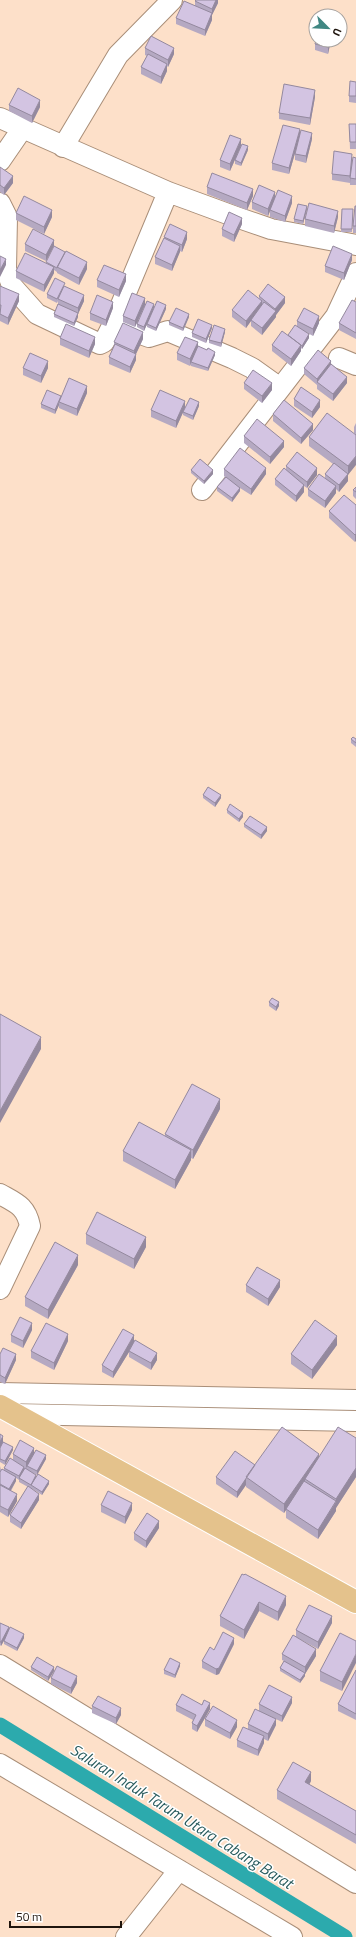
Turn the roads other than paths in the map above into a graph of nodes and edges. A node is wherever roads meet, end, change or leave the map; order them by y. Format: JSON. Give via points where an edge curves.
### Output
{"nodes":[{"id":1,"x":172,"y":0,"type":"edge"},
{"id":2,"x":0,"y":118,"type":"edge"},
{"id":3,"x":22,"y":129,"type":"junction"},
{"id":4,"x":63,"y":147,"type":"junction"},
{"id":5,"x":0,"y":161,"type":"edge"},
{"id":6,"x":168,"y":192,"type":"junction"},
{"id":7,"x":0,"y":203,"type":"edge"},
{"id":8,"x":356,"y":245,"type":"edge"},
{"id":9,"x":356,"y":273,"type":"edge"},
{"id":10,"x":113,"y":324,"type":"junction"},
{"id":11,"x":280,"y":388,"type":"junction"},
{"id":12,"x":202,"y":490,"type":"dead end"},
{"id":13,"x":0,"y":1194,"type":"edge"},
{"id":14,"x":0,"y":1289,"type":"edge"},
{"id":15,"x":0,"y":1393,"type":"edge"},
{"id":16,"x":356,"y":1400,"type":"edge"},
{"id":17,"x":8,"y":1410,"type":"edge"},
{"id":18,"x":356,"y":1420,"type":"edge"},
{"id":19,"x":356,"y":1602,"type":"edge"},
{"id":20,"x":0,"y":1665,"type":"edge"},
{"id":21,"x":0,"y":1764,"type":"edge"},
{"id":22,"x":179,"y":1870,"type":"junction"},
{"id":23,"x":356,"y":1883,"type":"edge"},
{"id":24,"x":126,"y":1937,"type":"edge"},
{"id":25,"x":292,"y":1937,"type":"edge"}],
"edges":[{"from":1,"to":4,"type":"street","via":[[118,55]]},
{"from":2,"to":3,"type":"street"},
{"from":3,"to":4,"type":"street"},
{"from":3,"to":5,"type":"street"},
{"from":4,"to":6,"type":"street"},
{"from":6,"to":8,"type":"street","via":[[271,229]]},
{"from":6,"to":10,"type":"street"},
{"from":7,"to":10,"type":"street","via":[[7,217],[7,276],[29,307],[45,319],[100,344],[104,342]]},
{"from":9,"to":11,"type":"street","via":[[336,316]]},
{"from":10,"to":11,"type":"street","via":[[149,337],[168,331],[252,368]]},
{"from":11,"to":12,"type":"street"},
{"from":13,"to":14,"type":"street","via":[[24,1208],[30,1226]]},
{"from":15,"to":16,"type":"street"},
{"from":17,"to":18,"type":"street"},
{"from":17,"to":19,"type":"main road"},
{"from":20,"to":23,"type":"street"},
{"from":21,"to":22,"type":"street"},
{"from":22,"to":24,"type":"street"},
{"from":22,"to":25,"type":"street"}]}
